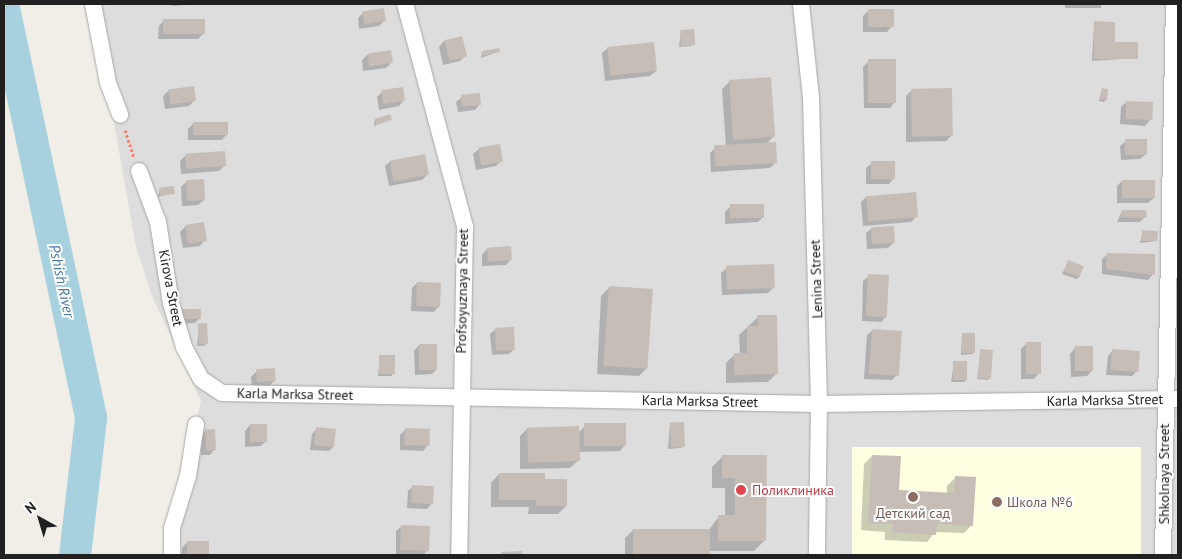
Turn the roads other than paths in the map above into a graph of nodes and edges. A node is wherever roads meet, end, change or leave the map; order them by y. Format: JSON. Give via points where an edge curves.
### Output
{"nodes":[{"id":1,"x":93,"y":4,"type":"edge"},
{"id":2,"x":404,"y":4,"type":"edge"},
{"id":3,"x":800,"y":4,"type":"edge"},
{"id":4,"x":1174,"y":4,"type":"edge"},
{"id":5,"x":120,"y":115,"type":"road end"},
{"id":6,"x":139,"y":171,"type":"road end"},
{"id":7,"x":222,"y":394,"type":"joint"},
{"id":8,"x":460,"y":396,"type":"junction"},
{"id":9,"x":1171,"y":400,"type":"edge"},
{"id":10,"x":819,"y":404,"type":"junction"},
{"id":11,"x":196,"y":424,"type":"dead end"},
{"id":12,"x":172,"y":555,"type":"edge"},
{"id":13,"x":459,"y":555,"type":"edge"},
{"id":14,"x":818,"y":555,"type":"edge"},
{"id":15,"x":1163,"y":555,"type":"edge"}],
"edges":[{"from":1,"to":5,"type":"street","via":[[108,83]]},
{"from":2,"to":8,"type":"street","name":"Profsoyuznaya Street","via":[[465,227]]},
{"from":3,"to":10,"type":"street","name":"Lenina Street","via":[[810,98]]},
{"from":4,"to":9,"type":"street","name":"Shkolnaya Street"},
{"from":6,"to":7,"type":"street","name":"Kirova Street","via":[[158,222],[171,303],[184,347],[201,380]]},
{"from":7,"to":8,"type":"street","name":"Karla Marksa Street"},
{"from":8,"to":10,"type":"street","name":"Karla Marksa Street"},
{"from":8,"to":13,"type":"street","name":"Profsoyuznaya Street"},
{"from":9,"to":10,"type":"street","name":"Karla Marksa Street"},
{"from":9,"to":15,"type":"street","name":"Shkolnaya Street"},
{"from":10,"to":14,"type":"street","name":"Lenina Street"},
{"from":11,"to":12,"type":"street","via":[[188,476],[172,528]]}]}
